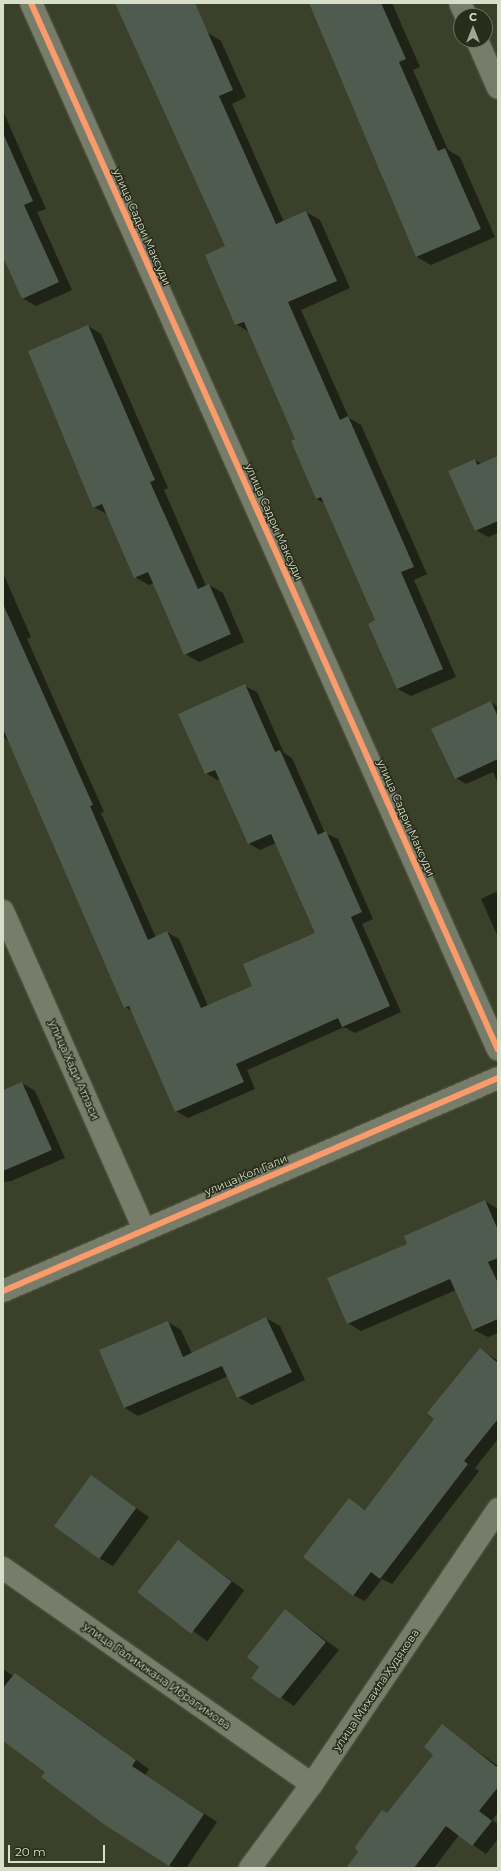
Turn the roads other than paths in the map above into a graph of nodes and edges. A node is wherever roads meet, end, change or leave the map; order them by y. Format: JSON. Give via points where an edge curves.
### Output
{"nodes":[{"id":1,"x":31,"y":3,"type":"edge"},
{"id":2,"x":480,"y":48,"type":"edge"},
{"id":3,"x":498,"y":88,"type":"edge"},
{"id":4,"x":3,"y":911,"type":"edge"},
{"id":5,"x":498,"y":1050,"type":"edge"},
{"id":6,"x":498,"y":1078,"type":"edge"},
{"id":7,"x":144,"y":1229,"type":"junction"},
{"id":8,"x":3,"y":1292,"type":"edge"},
{"id":9,"x":498,"y":1509,"type":"edge"},
{"id":10,"x":3,"y":1568,"type":"edge"},
{"id":11,"x":312,"y":1784,"type":"junction"},
{"id":12,"x":250,"y":1868,"type":"edge"}],
"edges":[{"from":1,"to":5,"type":"street","name":"улица Садри Максуди"},
{"from":2,"to":3,"type":"street"},
{"from":4,"to":7,"type":"street","name":"улица Хади Атласи"},
{"from":6,"to":7,"type":"street","name":"улица Кол Гали"},
{"from":7,"to":8,"type":"street","name":"улица Кол Гали"},
{"from":9,"to":11,"type":"street","name":"улица Михаила Худякова"},
{"from":10,"to":11,"type":"street","name":"улица Галимжана Ибрагимова"},
{"from":11,"to":12,"type":"street","name":"улица Михаила Худякова"}]}
